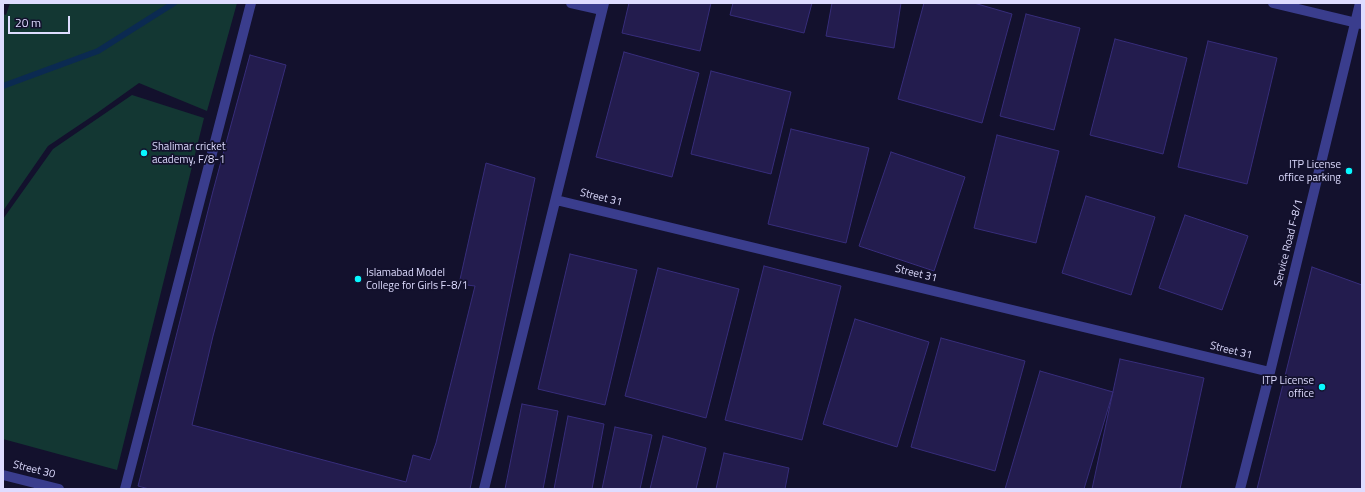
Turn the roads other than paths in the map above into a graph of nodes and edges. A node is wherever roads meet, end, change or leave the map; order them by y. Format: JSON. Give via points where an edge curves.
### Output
{"nodes":[{"id":1,"x":251,"y":3,"type":"edge"},
{"id":2,"x":571,"y":3,"type":"edge"},
{"id":3,"x":1273,"y":3,"type":"edge"},
{"id":4,"x":1360,"y":3,"type":"edge"},
{"id":5,"x":603,"y":7,"type":"edge"},
{"id":6,"x":1359,"y":24,"type":"edge"},
{"id":7,"x":556,"y":200,"type":"junction"},
{"id":8,"x":1270,"y":372,"type":"junction"},
{"id":9,"x":3,"y":475,"type":"edge"},
{"id":10,"x":59,"y":489,"type":"edge"},
{"id":11,"x":125,"y":489,"type":"edge"},
{"id":12,"x":484,"y":489,"type":"edge"},
{"id":13,"x":1240,"y":489,"type":"edge"}],
"edges":[{"from":1,"to":11,"type":"street"},
{"from":2,"to":5,"type":"street"},
{"from":3,"to":6,"type":"street"},
{"from":4,"to":6,"type":"street","name":"Service Road F-8/1"},
{"from":5,"to":7,"type":"street"},
{"from":6,"to":8,"type":"street","name":"Service Road F-8/1"},
{"from":7,"to":8,"type":"street","name":"Street 31"},
{"from":7,"to":12,"type":"street"},
{"from":8,"to":13,"type":"street","name":"Service Road F-8/1"},
{"from":9,"to":10,"type":"street","name":"Street 30"}]}
